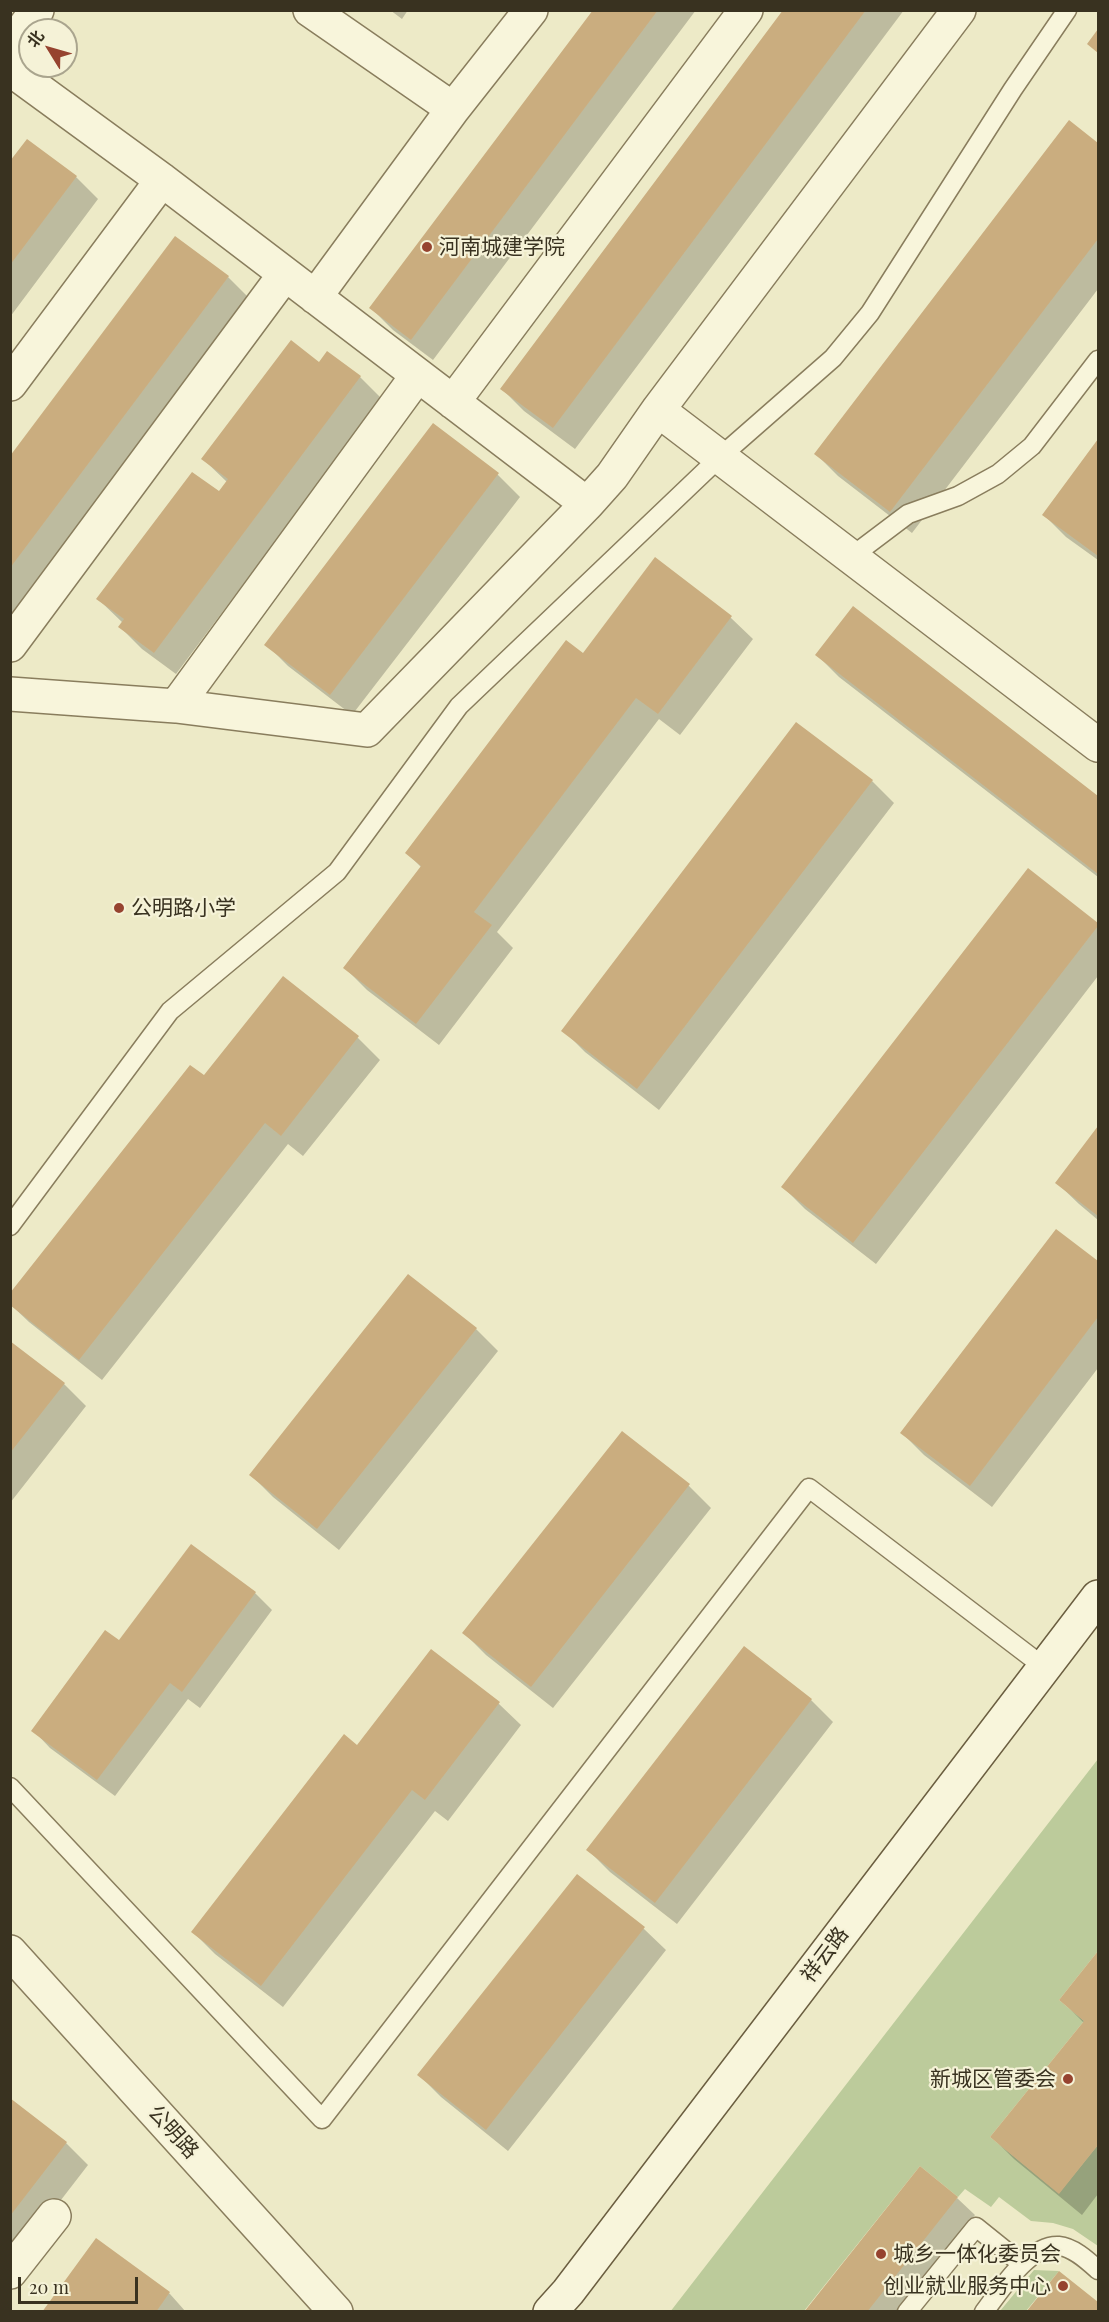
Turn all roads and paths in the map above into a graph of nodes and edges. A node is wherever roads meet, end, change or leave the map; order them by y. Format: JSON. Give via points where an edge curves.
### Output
{"nodes":[{"id":1,"x":37,"y":10,"type":"edge"},
{"id":2,"x":310,"y":10,"type":"edge"},
{"id":3,"x":531,"y":10,"type":"edge"},
{"id":4,"x":746,"y":10,"type":"edge"},
{"id":5,"x":959,"y":10,"type":"edge"},
{"id":6,"x":1067,"y":10,"type":"edge"},
{"id":7,"x":10,"y":47,"type":"edge"},
{"id":8,"x":10,"y":69,"type":"edge"},
{"id":9,"x":453,"y":109,"type":"junction"},
{"id":10,"x":162,"y":180,"type":"junction"},
{"id":11,"x":285,"y":274,"type":"junction"},
{"id":12,"x":315,"y":297,"type":"junction"},
{"id":13,"x":1098,"y":360,"type":"edge"},
{"id":14,"x":417,"y":376,"type":"junction"},
{"id":15,"x":10,"y":384,"type":"edge"},
{"id":16,"x":453,"y":402,"type":"junction"},
{"id":17,"x":658,"y":410,"type":"junction"},
{"id":18,"x":720,"y":457,"type":"junction"},
{"id":19,"x":587,"y":504,"type":"junction"},
{"id":20,"x":851,"y":557,"type":"junction"},
{"id":21,"x":10,"y":645,"type":"edge"},
{"id":22,"x":10,"y":694,"type":"edge"},
{"id":23,"x":176,"y":706,"type":"junction"},
{"id":24,"x":1098,"y":745,"type":"edge"},
{"id":25,"x":10,"y":1226,"type":"edge"},
{"id":26,"x":1098,"y":1597,"type":"edge"},
{"id":27,"x":1044,"y":1667,"type":"junction"},
{"id":28,"x":10,"y":1786,"type":"edge"},
{"id":29,"x":10,"y":1952,"type":"edge"},
{"id":30,"x":54,"y":2216,"type":"dead end"},
{"id":31,"x":1022,"y":2264,"type":"junction"},
{"id":32,"x":1098,"y":2270,"type":"edge"},
{"id":33,"x":10,"y":2272,"type":"edge"},
{"id":34,"x":336,"y":2312,"type":"edge"},
{"id":35,"x":550,"y":2312,"type":"edge"},
{"id":36,"x":907,"y":2312,"type":"edge"},
{"id":37,"x":984,"y":2312,"type":"edge"}],
"edges":[{"from":1,"to":7,"type":"street"},
{"from":2,"to":9,"type":"street"},
{"from":3,"to":9,"type":"street"},
{"from":4,"to":16,"type":"street"},
{"from":5,"to":17,"type":"street"},
{"from":6,"to":18,"type":"lane","via":[[870,313],[833,358]]},
{"from":8,"to":10,"type":"street"},
{"from":9,"to":12,"type":"street"},
{"from":10,"to":11,"type":"street"},
{"from":10,"to":15,"type":"street"},
{"from":11,"to":12,"type":"street"},
{"from":11,"to":21,"type":"street"},
{"from":12,"to":14,"type":"street"},
{"from":13,"to":20,"type":"lane","via":[[1032,446],[998,474],[958,496],[908,514]]},
{"from":14,"to":16,"type":"street"},
{"from":14,"to":23,"type":"street"},
{"from":16,"to":19,"type":"street"},
{"from":17,"to":18,"type":"street"},
{"from":17,"to":19,"type":"street","via":[[612,476]]},
{"from":18,"to":20,"type":"street"},
{"from":18,"to":25,"type":"lane","via":[[459,706],[337,872],[170,1011]]},
{"from":19,"to":23,"type":"street","via":[[367,730]]},
{"from":20,"to":24,"type":"street"},
{"from":22,"to":23,"type":"street"},
{"from":26,"to":27,"type":"street","name":"祥云路"},
{"from":27,"to":28,"type":"lane","via":[[809,1488],[322,2119]]},
{"from":27,"to":35,"type":"street","name":"祥云路"},
{"from":29,"to":34,"type":"street","name":"公明路"},
{"from":30,"to":33,"type":"street"},
{"from":31,"to":32,"type":"lane","via":[[1038,2251],[1059,2246]]},
{"from":31,"to":36,"type":"lane","via":[[976,2227]]},
{"from":31,"to":37,"type":"lane"}]}
